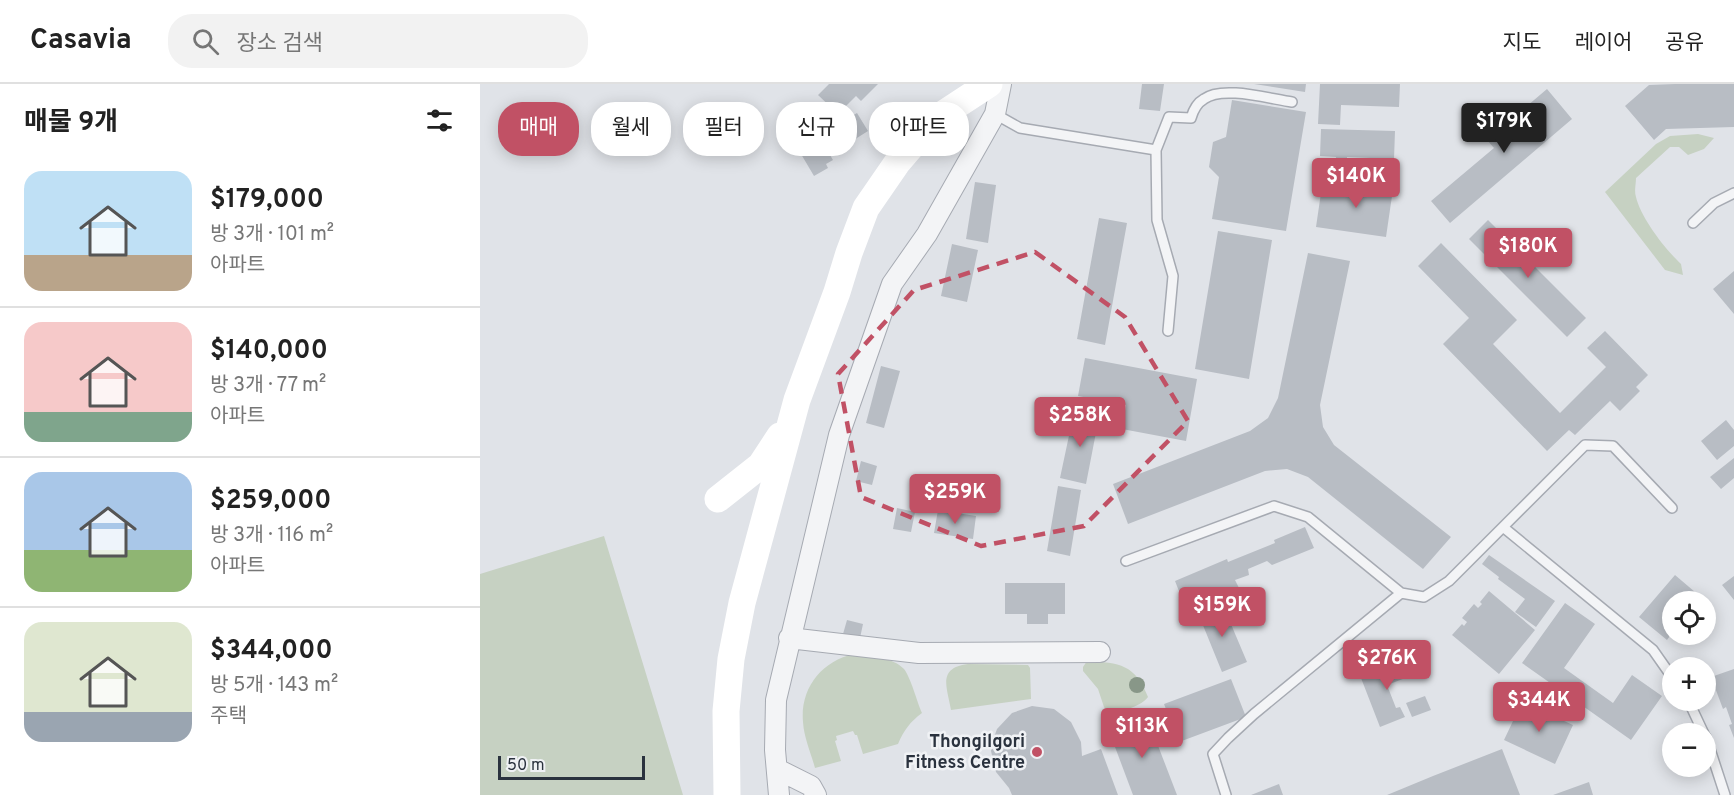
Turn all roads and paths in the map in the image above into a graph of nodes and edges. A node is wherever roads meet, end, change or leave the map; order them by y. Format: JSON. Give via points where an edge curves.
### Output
{"nodes":[{"id":1,"x":989,"y":84,"type":"edge"},
{"id":2,"x":1001,"y":84,"type":"edge"},
{"id":3,"x":1292,"y":102,"type":"dead end"},
{"id":4,"x":995,"y":114,"type":"junction"},
{"id":5,"x":1156,"y":150,"type":"junction"},
{"id":6,"x":1734,"y":193,"type":"edge"},
{"id":7,"x":1693,"y":223,"type":"dead end"},
{"id":8,"x":1168,"y":331,"type":"dead end"},
{"id":9,"x":798,"y":400,"type":"junction"},
{"id":10,"x":718,"y":499,"type":"dead end"},
{"id":11,"x":1672,"y":508,"type":"dead end"},
{"id":12,"x":1503,"y":527,"type":"junction"},
{"id":13,"x":1126,"y":561,"type":"dead end"},
{"id":14,"x":1401,"y":593,"type":"junction"},
{"id":15,"x":789,"y":638,"type":"junction"},
{"id":16,"x":1100,"y":652,"type":"dead end"},
{"id":17,"x":1662,"y":663,"type":"edge"},
{"id":18,"x":1716,"y":768,"type":"edge"},
{"id":19,"x":777,"y":769,"type":"junction"},
{"id":20,"x":727,"y":795,"type":"edge"},
{"id":21,"x":779,"y":795,"type":"edge"},
{"id":22,"x":816,"y":795,"type":"edge"},
{"id":23,"x":1226,"y":795,"type":"edge"},
{"id":24,"x":1725,"y":795,"type":"edge"}],
"edges":[{"from":1,"to":9,"type":"main road","via":[[934,120],[866,208]]},
{"from":2,"to":4,"type":"street"},
{"from":3,"to":5,"type":"lane","via":[[1214,94],[1204,98],[1191,118],[1169,117]]},
{"from":4,"to":5,"type":"lane","via":[[1020,128]]},
{"from":4,"to":15,"type":"street","via":[[927,234],[892,284],[839,435]]},
{"from":5,"to":8,"type":"lane","via":[[1157,220],[1173,276]]},
{"from":6,"to":7,"type":"lane","via":[[1714,203]]},
{"from":9,"to":10,"type":"main road","via":[[761,465]]},
{"from":9,"to":20,"type":"main road","via":[[742,603],[731,659],[726,711]]},
{"from":11,"to":12,"type":"lane","via":[[1613,446],[1585,445]]},
{"from":12,"to":14,"type":"lane","via":[[1449,581],[1424,597]]},
{"from":12,"to":17,"type":"lane","via":[[1653,650]]},
{"from":13,"to":14,"type":"lane","via":[[1274,506],[1308,517]]},
{"from":14,"to":23,"type":"lane","via":[[1254,714],[1213,754]]},
{"from":15,"to":16,"type":"street","via":[[919,653]]},
{"from":15,"to":19,"type":"street","via":[[776,700]]},
{"from":18,"to":24,"type":"lane"},
{"from":19,"to":21,"type":"street"},
{"from":19,"to":22,"type":"street","via":[[811,786]]}]}
